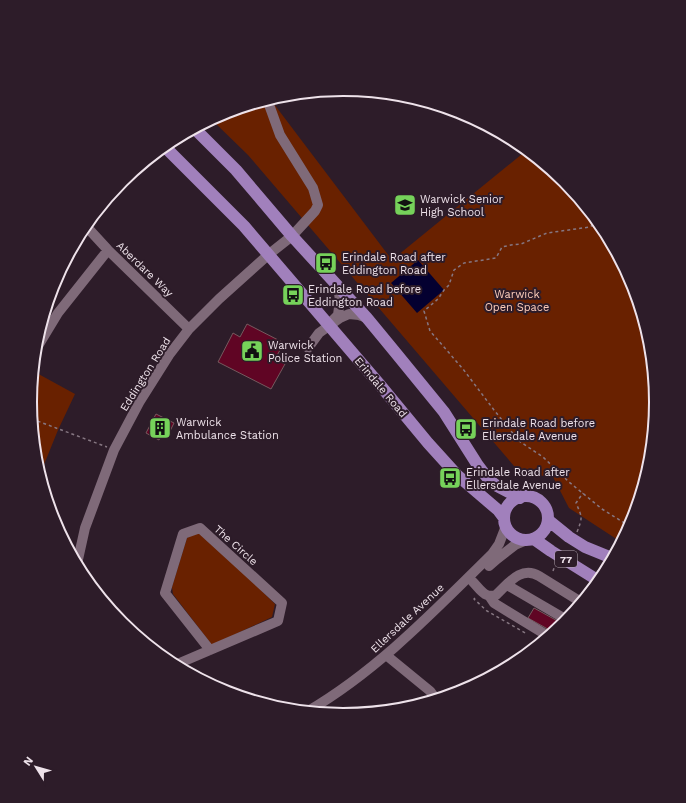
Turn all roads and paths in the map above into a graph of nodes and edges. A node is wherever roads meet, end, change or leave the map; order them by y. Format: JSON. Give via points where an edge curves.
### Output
{"nodes":[{"id":1,"x":269,"y":105,"type":"edge"},
{"id":2,"x":198,"y":132,"type":"edge"},
{"id":3,"x":168,"y":150,"type":"edge"},
{"id":4,"x":593,"y":225,"type":"edge"},
{"id":5,"x":90,"y":230,"type":"edge"},
{"id":6,"x":292,"y":236,"type":"junction"},
{"id":7,"x":108,"y":250,"type":"junction"},
{"id":8,"x":268,"y":255,"type":"junction"},
{"id":9,"x":338,"y":287,"type":"junction"},
{"id":10,"x":367,"y":318,"type":"junction"},
{"id":11,"x":328,"y":325,"type":"junction"},
{"id":12,"x":189,"y":329,"type":"junction"},
{"id":13,"x":44,"y":336,"type":"edge"},
{"id":14,"x":308,"y":348,"type":"dead end"},
{"id":15,"x":38,"y":422,"type":"edge"},
{"id":16,"x":114,"y":450,"type":"junction"},
{"id":17,"x":583,"y":493,"type":"junction"},
{"id":18,"x":520,"y":498,"type":"junction"},
{"id":19,"x":548,"y":520,"type":"junction"},
{"id":20,"x":505,"y":522,"type":"junction"},
{"id":21,"x":624,"y":523,"type":"edge"},
{"id":22,"x":579,"y":526,"type":"dead end"},
{"id":23,"x":530,"y":540,"type":"junction"},
{"id":24,"x":79,"y":555,"type":"edge"},
{"id":25,"x":607,"y":556,"type":"edge"},
{"id":26,"x":593,"y":577,"type":"edge"},
{"id":27,"x":473,"y":582,"type":"junction"},
{"id":28,"x":507,"y":585,"type":"junction"},
{"id":29,"x":490,"y":597,"type":"junction"},
{"id":30,"x":576,"y":599,"type":"edge"},
{"id":31,"x":561,"y":616,"type":"edge"},
{"id":32,"x":543,"y":633,"type":"edge"},
{"id":33,"x":210,"y":650,"type":"junction"},
{"id":34,"x":389,"y":657,"type":"junction"},
{"id":35,"x":182,"y":662,"type":"edge"},
{"id":36,"x":432,"y":694,"type":"edge"},
{"id":37,"x":315,"y":706,"type":"edge"},
{"id":38,"x":325,"y":707,"type":"edge"}],
"edges":[{"from":1,"to":6,"type":"street","name":"Eddington Road","via":[[280,136],[313,188],[318,206]]},
{"from":2,"to":6,"type":"main road","via":[[236,170]]},
{"from":3,"to":8,"type":"main road","name":"Erindale Road","via":[[244,226]]},
{"from":4,"to":17,"type":"path","via":[[547,233],[521,244],[502,247],[496,258],[464,263],[454,270],[449,285],[424,311],[430,331],[519,441],[544,457]]},
{"from":5,"to":7,"type":"street","name":"Aberdare Way"},
{"from":6,"to":8,"type":"street","name":"Eddington Road"},
{"from":6,"to":9,"type":"main road"},
{"from":7,"to":12,"type":"street","name":"Aberdare Way"},
{"from":7,"to":13,"type":"street","via":[[58,314]]},
{"from":8,"to":11,"type":"main road","name":"Erindale Road"},
{"from":8,"to":12,"type":"street","name":"Eddington Road"},
{"from":9,"to":10,"type":"main road"},
{"from":9,"to":11,"type":"street","via":[[338,315]]},
{"from":10,"to":11,"type":"street","via":[[349,314]]},
{"from":10,"to":18,"type":"main road","via":[[444,412],[489,480]]},
{"from":11,"to":14,"type":"street"},
{"from":11,"to":20,"type":"main road","name":"Erindale Road","via":[[428,443],[457,475],[498,510]]},
{"from":12,"to":16,"type":"street","name":"Eddington Road","via":[[140,401]]},
{"from":15,"to":16,"type":"path"},
{"from":16,"to":24,"type":"street","name":"Eddington Road","via":[[85,528]]},
{"from":17,"to":21,"type":"path"},
{"from":17,"to":22,"type":"path","via":[[576,503],[582,521]]},
{"from":18,"to":19,"type":"main road","via":[[534,498],[540,501],[548,513]]},
{"from":18,"to":20,"type":"main road","via":[[509,505]]},
{"from":19,"to":23,"type":"main road","via":[[541,535]]},
{"from":19,"to":25,"type":"main road","number":"77","via":[[585,547]]},
{"from":20,"to":23,"type":"main road","name":"Erindale Road","via":[[509,532],[514,536],[520,540]]},
{"from":20,"to":34,"type":"street","name":"Ellersdale Avenue","via":[[499,544],[492,554]]},
{"from":23,"to":26,"type":"main road","name":"Erindale Road","number":"77"},
{"from":23,"to":27,"type":"street","name":"Ellersdale Avenue","via":[[515,545],[497,558]]},
{"from":27,"to":29,"type":"street"},
{"from":27,"to":34,"type":"street","name":"Ellersdale Avenue"},
{"from":28,"to":29,"type":"street"},
{"from":28,"to":30,"type":"street","via":[[518,574],[532,572]]},
{"from":28,"to":31,"type":"street"},
{"from":29,"to":32,"type":"street","via":[[494,603]]},
{"from":33,"to":33,"type":"street","name":"The Circle","via":[[278,621],[282,603],[200,528],[183,534],[165,593]]},
{"from":33,"to":35,"type":"street","name":"The Circle"},
{"from":34,"to":36,"type":"street"},
{"from":34,"to":37,"type":"street","name":"Ellersdale Avenue"},
{"from":34,"to":38,"type":"street","name":"Ellersdale Avenue","via":[[368,678]]}]}
